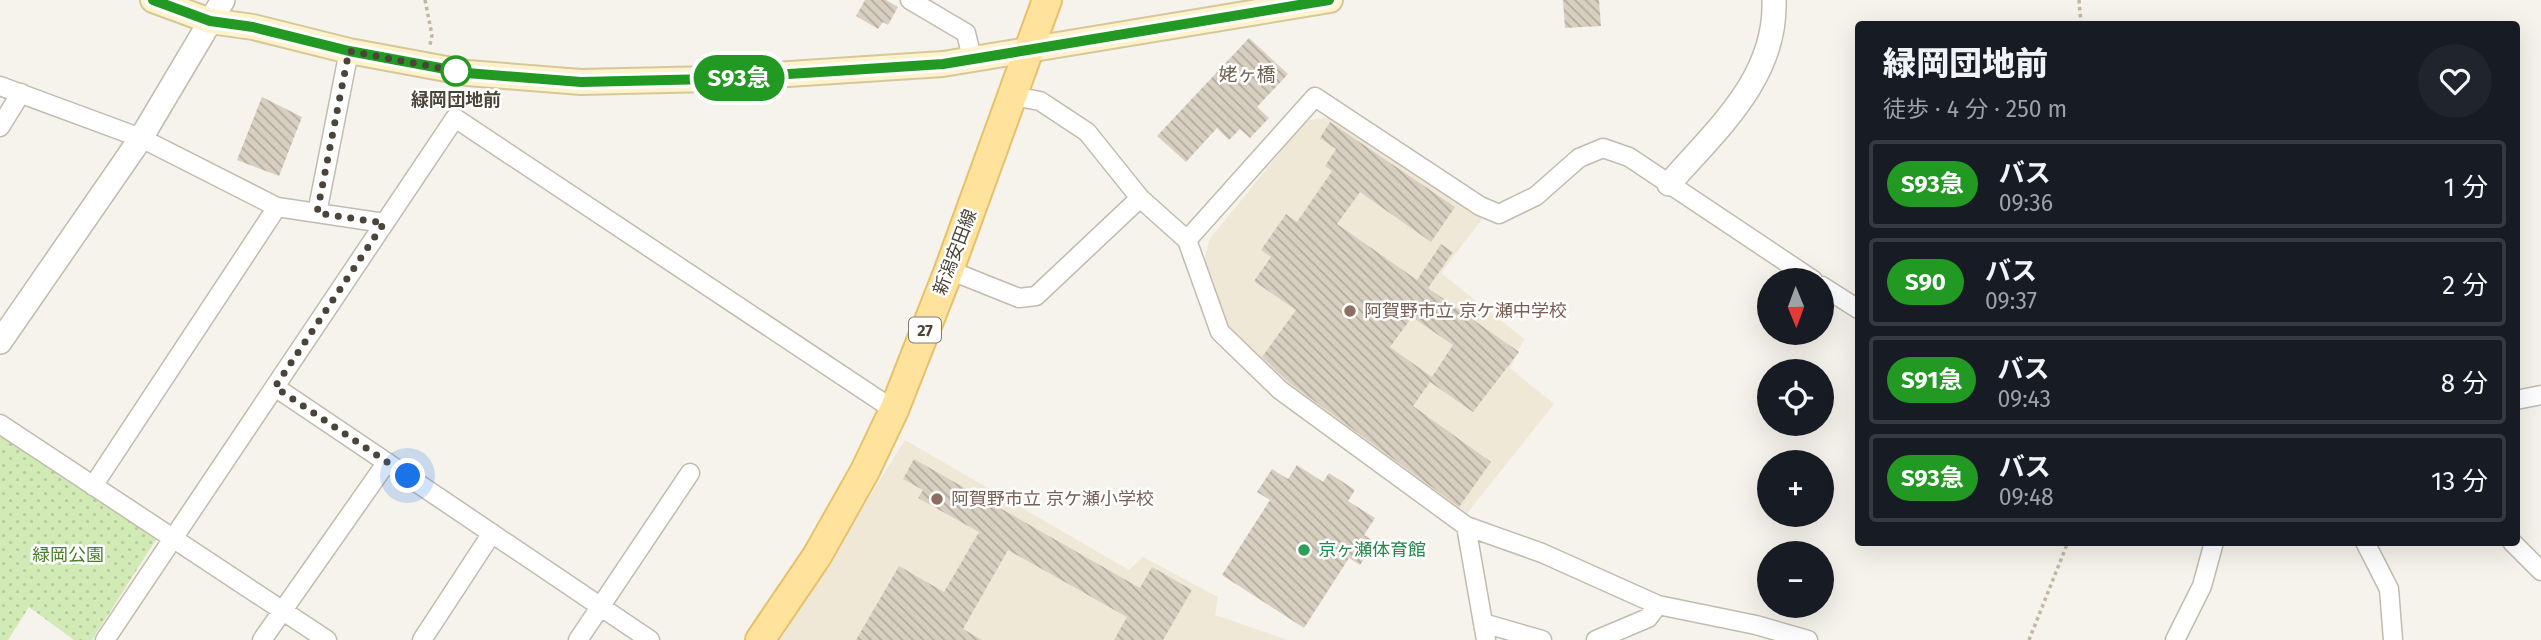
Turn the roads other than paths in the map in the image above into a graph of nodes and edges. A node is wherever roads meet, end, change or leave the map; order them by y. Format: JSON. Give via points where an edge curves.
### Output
{"nodes":[{"id":1,"x":153,"y":0,"type":"edge"},
{"id":2,"x":910,"y":0,"type":"edge"},
{"id":3,"x":1047,"y":0,"type":"edge"},
{"id":4,"x":1329,"y":0,"type":"edge"},
{"id":5,"x":1774,"y":0,"type":"edge"},
{"id":6,"x":216,"y":10,"type":"edge"},
{"id":7,"x":1029,"y":47,"type":"junction"},
{"id":8,"x":349,"y":51,"type":"junction"},
{"id":9,"x":972,"y":58,"type":"junction"},
{"id":10,"x":0,"y":86,"type":"edge"},
{"id":11,"x":21,"y":93,"type":"junction"},
{"id":12,"x":1013,"y":96,"type":"junction"},
{"id":13,"x":0,"y":127,"type":"edge"},
{"id":14,"x":142,"y":138,"type":"junction"},
{"id":15,"x":1669,"y":184,"type":"junction"},
{"id":16,"x":1140,"y":198,"type":"junction"},
{"id":17,"x":277,"y":207,"type":"junction"},
{"id":18,"x":317,"y":213,"type":"junction"},
{"id":19,"x":384,"y":223,"type":"junction"},
{"id":20,"x":1187,"y":240,"type":"junction"},
{"id":21,"x":1795,"y":268,"type":"edge"},
{"id":22,"x":949,"y":270,"type":"junction"},
{"id":23,"x":1834,"y":294,"type":"edge"},
{"id":24,"x":1855,"y":307,"type":"edge"},
{"id":25,"x":0,"y":342,"type":"edge"},
{"id":26,"x":275,"y":387,"type":"junction"},
{"id":27,"x":2541,"y":395,"type":"edge"},
{"id":28,"x":2520,"y":399,"type":"edge"},
{"id":29,"x":894,"y":410,"type":"junction"},
{"id":30,"x":0,"y":424,"type":"edge"},
{"id":31,"x":387,"y":462,"type":"junction"},
{"id":32,"x":690,"y":473,"type":"dead end"},
{"id":33,"x":93,"y":485,"type":"junction"},
{"id":34,"x":1466,"y":526,"type":"junction"},
{"id":35,"x":492,"y":533,"type":"junction"},
{"id":36,"x":173,"y":539,"type":"junction"},
{"id":37,"x":2213,"y":546,"type":"edge"},
{"id":38,"x":2367,"y":546,"type":"edge"},
{"id":39,"x":2516,"y":546,"type":"edge"},
{"id":40,"x":2541,"y":571,"type":"edge"},
{"id":41,"x":600,"y":606,"type":"junction"},
{"id":42,"x":1658,"y":606,"type":"junction"},
{"id":43,"x":282,"y":610,"type":"junction"},
{"id":44,"x":1485,"y":632,"type":"edge"},
{"id":45,"x":105,"y":640,"type":"edge"},
{"id":46,"x":262,"y":640,"type":"edge"},
{"id":47,"x":327,"y":640,"type":"edge"},
{"id":48,"x":422,"y":640,"type":"edge"},
{"id":49,"x":578,"y":640,"type":"edge"},
{"id":50,"x":650,"y":640,"type":"edge"},
{"id":51,"x":760,"y":640,"type":"edge"},
{"id":52,"x":1542,"y":640,"type":"edge"},
{"id":53,"x":1596,"y":640,"type":"edge"},
{"id":54,"x":1808,"y":640,"type":"edge"},
{"id":55,"x":2175,"y":640,"type":"edge"},
{"id":56,"x":2393,"y":640,"type":"edge"}],
"edges":[{"from":1,"to":6,"type":"main road"},
{"from":2,"to":9,"type":"street","via":[[967,33]]},
{"from":3,"to":7,"type":"main road","name":"新潟安田線","number":"27"},
{"from":4,"to":7,"type":"main road"},
{"from":5,"to":15,"type":"street","via":[[1772,35],[1752,85]]},
{"from":6,"to":8,"type":"main road","via":[[253,27]]},
{"from":6,"to":14,"type":"street"},
{"from":7,"to":9,"type":"main road"},
{"from":7,"to":12,"type":"main road","name":"新潟安田線","number":"27"},
{"from":8,"to":9,"type":"main road","via":[[467,73],[635,82],[789,75]]},
{"from":8,"to":18,"type":"street"},
{"from":10,"to":11,"type":"street"},
{"from":11,"to":13,"type":"street"},
{"from":11,"to":14,"type":"street"},
{"from":12,"to":16,"type":"street","via":[[1040,101],[1087,132]]},
{"from":12,"to":22,"type":"main road","name":"新潟安田線","number":"27"},
{"from":14,"to":17,"type":"street"},
{"from":14,"to":25,"type":"street"},
{"from":15,"to":20,"type":"street","via":[[1629,157],[1603,148],[1578,158],[1536,196],[1499,214],[1315,97]]},
{"from":15,"to":21,"type":"street"},
{"from":16,"to":20,"type":"street"},
{"from":16,"to":22,"type":"street","via":[[1036,296],[1019,298]]},
{"from":17,"to":18,"type":"street"},
{"from":17,"to":33,"type":"street"},
{"from":18,"to":19,"type":"street"},
{"from":19,"to":26,"type":"street"},
{"from":19,"to":29,"type":"street","via":[[455,118]]},
{"from":20,"to":34,"type":"street","via":[[1220,331],[1280,390]]},
{"from":22,"to":29,"type":"main road","name":"新潟安田線","number":"27"},
{"from":23,"to":24,"type":"street"},
{"from":26,"to":31,"type":"street"},
{"from":26,"to":36,"type":"street"},
{"from":27,"to":28,"type":"street"},
{"from":29,"to":51,"type":"main road","name":"新潟安田線","number":"27","via":[[817,556]]},
{"from":30,"to":33,"type":"street"},
{"from":31,"to":35,"type":"street"},
{"from":31,"to":43,"type":"street"},
{"from":32,"to":41,"type":"street"},
{"from":33,"to":36,"type":"street"},
{"from":34,"to":42,"type":"street","via":[[1542,553]]},
{"from":34,"to":44,"type":"street"},
{"from":35,"to":41,"type":"street"},
{"from":35,"to":48,"type":"street"},
{"from":36,"to":43,"type":"street"},
{"from":36,"to":45,"type":"street"},
{"from":37,"to":55,"type":"street","via":[[2202,586]]},
{"from":38,"to":56,"type":"street","via":[[2389,589]]},
{"from":39,"to":40,"type":"street"},
{"from":41,"to":49,"type":"street"},
{"from":41,"to":50,"type":"street"},
{"from":42,"to":53,"type":"street","via":[[1648,618]]},
{"from":42,"to":54,"type":"street"},
{"from":43,"to":46,"type":"street"},
{"from":43,"to":47,"type":"street"},
{"from":44,"to":52,"type":"street"}]}
